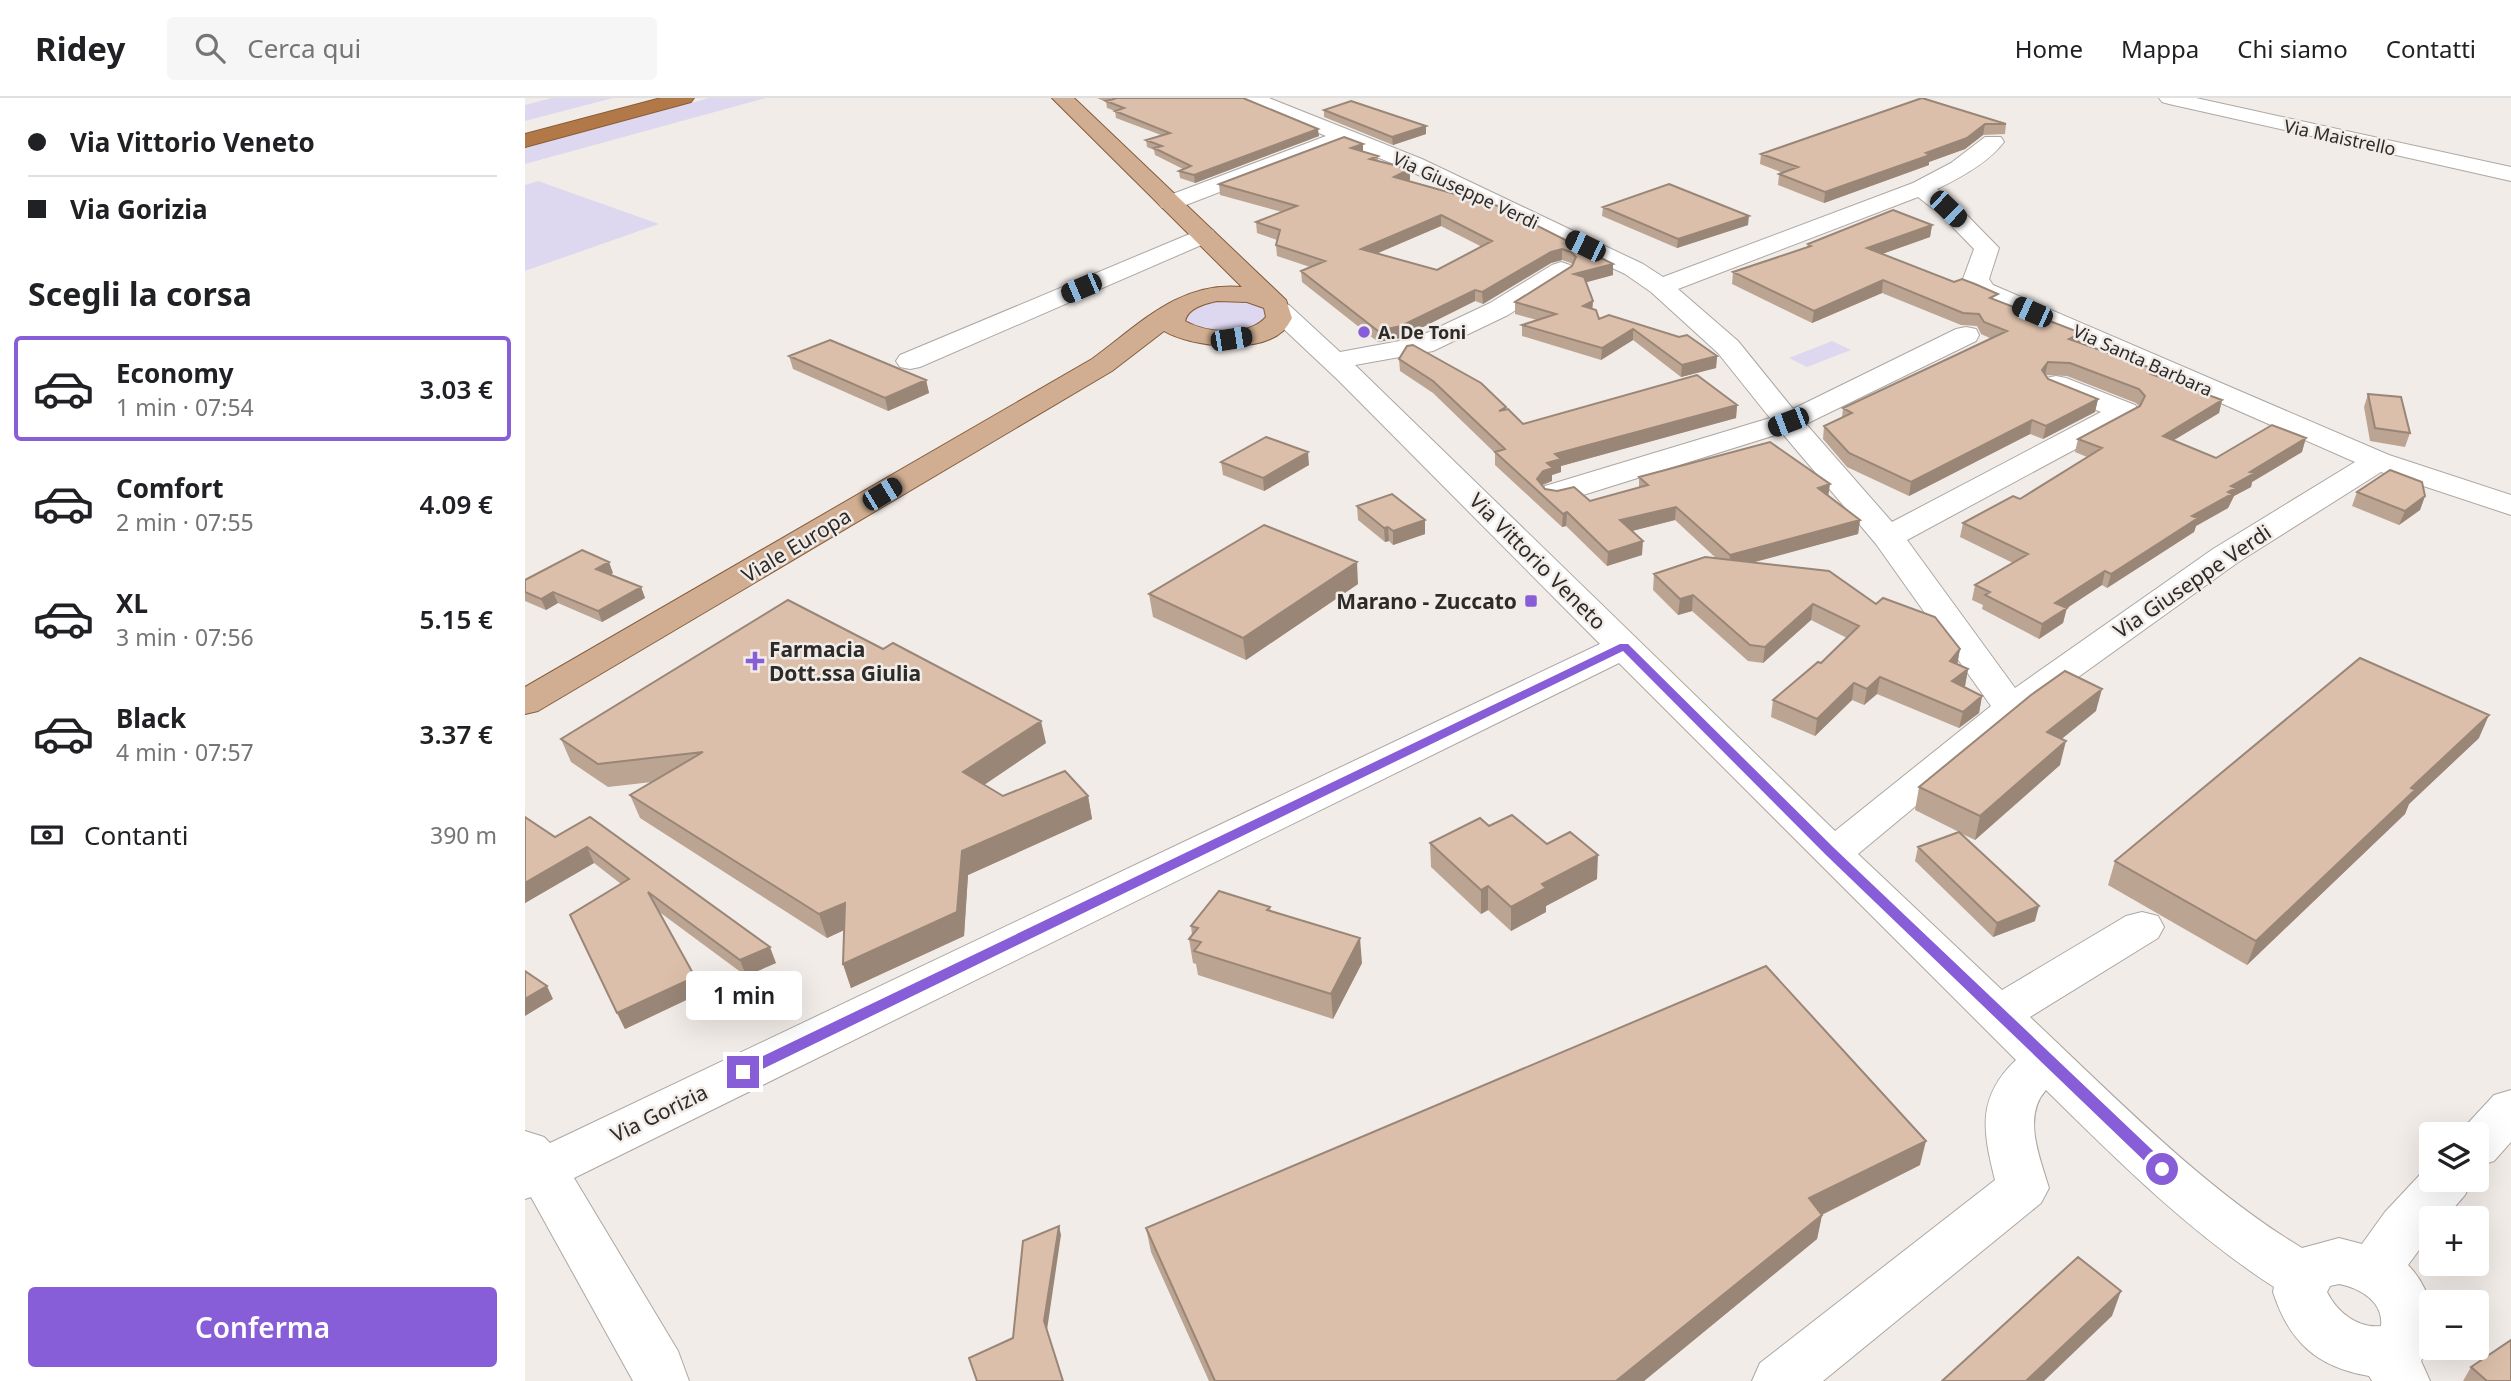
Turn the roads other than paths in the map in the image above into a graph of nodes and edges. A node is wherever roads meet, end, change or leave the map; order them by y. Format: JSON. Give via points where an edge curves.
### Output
{"nodes":[{"id":1,"x":643,"y":98,"type":"edge"},
{"id":2,"x":684,"y":98,"type":"edge"},
{"id":3,"x":1062,"y":98,"type":"edge"},
{"id":4,"x":1251,"y":98,"type":"edge"},
{"id":5,"x":2169,"y":98,"type":"edge"},
{"id":6,"x":525,"y":129,"type":"edge"},
{"id":7,"x":1345,"y":136,"type":"junction"},
{"id":8,"x":525,"y":141,"type":"edge"},
{"id":9,"x":1993,"y":142,"type":"dead end"},
{"id":10,"x":2511,"y":174,"type":"edge"},
{"id":11,"x":1921,"y":188,"type":"junction"},
{"id":12,"x":1170,"y":203,"type":"junction"},
{"id":13,"x":1207,"y":239,"type":"junction"},
{"id":14,"x":1561,"y":270,"type":"edge"},
{"id":15,"x":1660,"y":286,"type":"junction"},
{"id":16,"x":1186,"y":305,"type":"junction"},
{"id":17,"x":1276,"y":306,"type":"junction"},
{"id":18,"x":1966,"y":335,"type":"dead end"},
{"id":19,"x":1203,"y":338,"type":"junction"},
{"id":20,"x":1231,"y":339,"type":"junction"},
{"id":21,"x":1331,"y":359,"type":"junction"},
{"id":22,"x":910,"y":361,"type":"dead end"},
{"id":23,"x":1102,"y":365,"type":"junction"},
{"id":24,"x":2056,"y":384,"type":"edge"},
{"id":25,"x":1788,"y":422,"type":"junction"},
{"id":26,"x":2378,"y":461,"type":"junction"},
{"id":27,"x":1556,"y":493,"type":"edge"},
{"id":28,"x":2511,"y":505,"type":"edge"},
{"id":29,"x":1888,"y":537,"type":"junction"},
{"id":30,"x":1624,"y":646,"type":"junction"},
{"id":31,"x":525,"y":703,"type":"edge"},
{"id":32,"x":2011,"y":708,"type":"junction"},
{"id":33,"x":1830,"y":851,"type":"junction"},
{"id":34,"x":2142,"y":927,"type":"dead end"},
{"id":35,"x":2000,"y":1013,"type":"junction"},
{"id":36,"x":2047,"y":1060,"type":"junction"},
{"id":37,"x":2511,"y":1108,"type":"edge"},
{"id":38,"x":2489,"y":1133,"type":"edge"},
{"id":39,"x":531,"y":1165,"type":"edge"},
{"id":40,"x":2436,"y":1192,"type":"edge"},
{"id":41,"x":2373,"y":1271,"type":"junction"},
{"id":42,"x":2303,"y":1276,"type":"junction"},
{"id":43,"x":2393,"y":1366,"type":"edge"},
{"id":44,"x":661,"y":1381,"type":"edge"},
{"id":45,"x":1780,"y":1381,"type":"edge"}],
"edges":[{"from":1,"to":6,"type":"highway"},
{"from":2,"to":8,"type":"highway"},
{"from":3,"to":12,"type":"main road","name":"Via Vittorio Veneto"},
{"from":4,"to":7,"type":"street","name":"Via Giuseppe Verdi"},
{"from":5,"to":10,"type":"street","name":"Via Maistrello"},
{"from":7,"to":12,"type":"street"},
{"from":7,"to":15,"type":"street","name":"Via Giuseppe Verdi","via":[[1414,164]]},
{"from":9,"to":11,"type":"street","via":[[1957,170]]},
{"from":11,"to":15,"type":"street"},
{"from":11,"to":26,"type":"street","name":"Via Santa Barbara","via":[[1987,247],[1976,279],[1984,290]]},
{"from":12,"to":13,"type":"main road","name":"Via Vittorio Veneto"},
{"from":13,"to":16,"type":"main road","via":[[1214,261],[1208,279]]},
{"from":13,"to":17,"type":"main road","name":"Via Vittorio Veneto"},
{"from":13,"to":22,"type":"street"},
{"from":14,"to":21,"type":"street","via":[[1499,309],[1423,345]]},
{"from":15,"to":25,"type":"street","name":"Via Giuseppe Verdi","via":[[1728,347]]},
{"from":16,"to":17,"type":"main road","via":[[1238,293]]},
{"from":16,"to":19,"type":"main road","name":"Via Vittorio Veneto","via":[[1171,318],[1179,331]]},
{"from":16,"to":23,"type":"main road","name":"Viale Europa"},
{"from":17,"to":20,"type":"main road","name":"Via Vittorio Veneto","via":[[1279,318],[1263,331]]},
{"from":17,"to":21,"type":"street","name":"Via Vittorio Veneto"},
{"from":18,"to":25,"type":"street"},
{"from":19,"to":20,"type":"main road","name":"Via Vittorio Veneto"},
{"from":19,"to":23,"type":"main road","name":"Viale Europa"},
{"from":20,"to":21,"type":"street","name":"Via Vittorio Veneto","via":[[1287,341]]},
{"from":21,"to":30,"type":"street","name":"Via Vittorio Veneto"},
{"from":23,"to":31,"type":"main road","name":"Viale Europa"},
{"from":24,"to":29,"type":"street","via":[[2125,411]]},
{"from":25,"to":27,"type":"street"},
{"from":25,"to":29,"type":"street","name":"Via Giuseppe Verdi"},
{"from":26,"to":28,"type":"street","name":"Via Santa Barbara"},
{"from":26,"to":32,"type":"street","name":"Via Giuseppe Verdi","via":[[2225,556]]},
{"from":29,"to":32,"type":"street","name":"Via Giuseppe Verdi","via":[[1928,582]]},
{"from":30,"to":33,"type":"street","name":"Via Vittorio Veneto"},
{"from":30,"to":39,"type":"street","name":"Via Gorizia"},
{"from":32,"to":33,"type":"street","name":"Via Giuseppe Verdi","via":[[1848,842]]},
{"from":33,"to":35,"type":"street","name":"Via Vittorio Veneto"},
{"from":34,"to":35,"type":"street"},
{"from":35,"to":36,"type":"street","name":"Via Vittorio Veneto"},
{"from":36,"to":42,"type":"street","name":"Via Vittorio Veneto","via":[[2240,1236]]},
{"from":36,"to":45,"type":"street","via":[[2013,1099],[2010,1132],[2023,1188]]},
{"from":37,"to":38,"type":"street"},
{"from":39,"to":44,"type":"street","via":[[658,1369]]},
{"from":40,"to":41,"type":"street"},
{"from":41,"to":42,"type":"street","via":[[2356,1264],[2323,1262]]},
{"from":41,"to":43,"type":"street","via":[[2401,1295],[2409,1310],[2408,1337],[2399,1346]]},
{"from":42,"to":43,"type":"street","via":[[2301,1302],[2319,1329]]}]}
